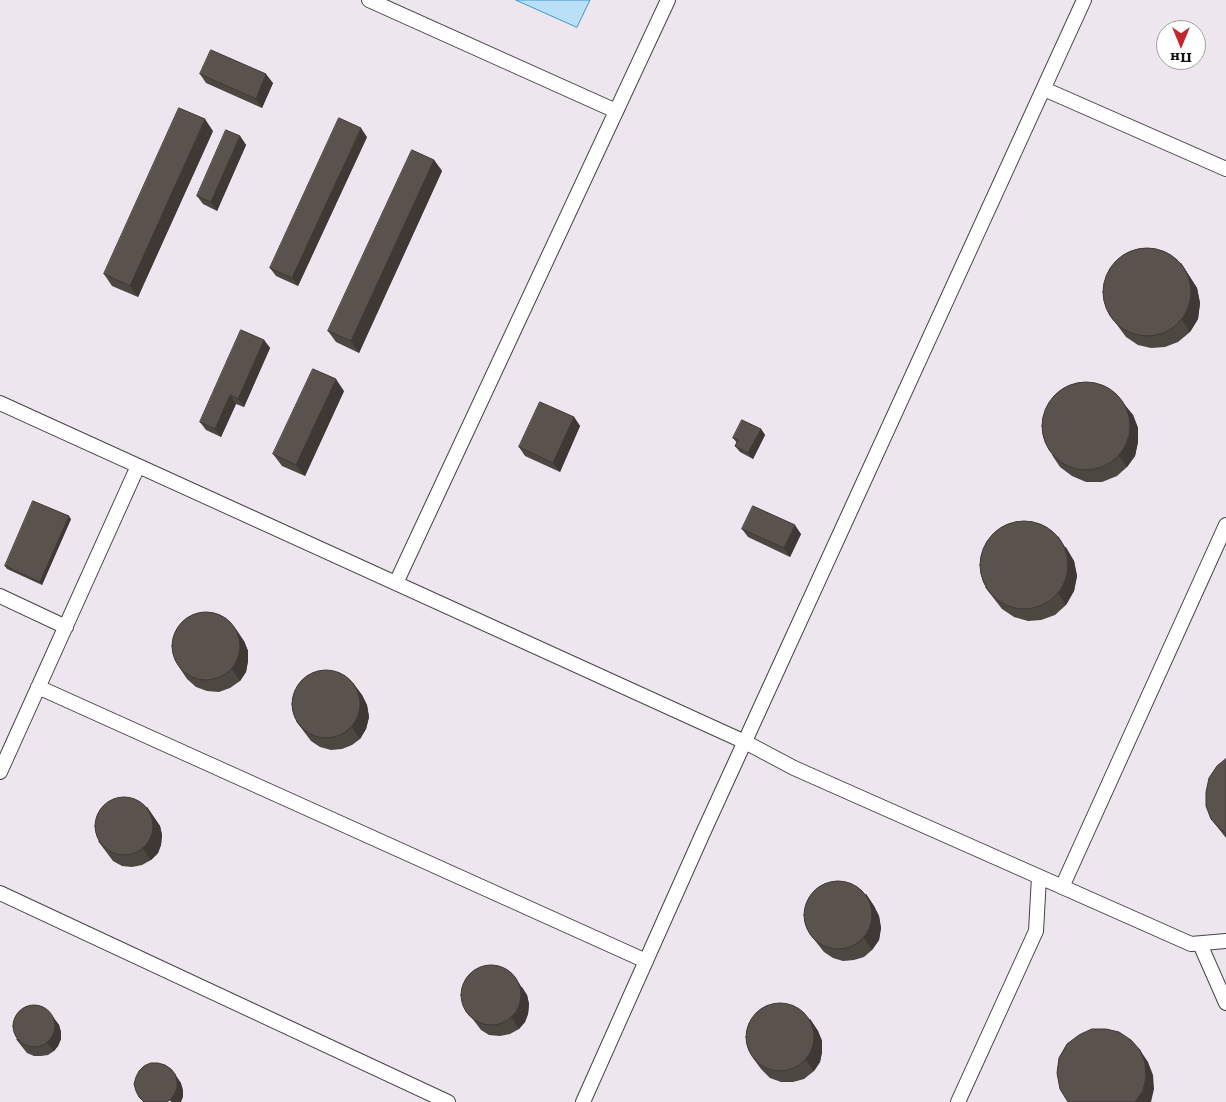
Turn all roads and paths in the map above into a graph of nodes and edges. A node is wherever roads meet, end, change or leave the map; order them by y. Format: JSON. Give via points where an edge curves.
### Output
{"nodes":[{"id":1,"x":369,"y":0,"type":"edge"},
{"id":2,"x":668,"y":0,"type":"edge"},
{"id":3,"x":1084,"y":0,"type":"edge"},
{"id":4,"x":1044,"y":89,"type":"junction"},
{"id":5,"x":616,"y":111,"type":"junction"},
{"id":6,"x":1226,"y":169,"type":"edge"},
{"id":7,"x":0,"y":403,"type":"edge"},
{"id":8,"x":138,"y":466,"type":"junction"},
{"id":9,"x":1226,"y":525,"type":"edge"},
{"id":10,"x":396,"y":584,"type":"junction"},
{"id":11,"x":0,"y":596,"type":"edge"},
{"id":12,"x":66,"y":627,"type":"junction"},
{"id":13,"x":38,"y":687,"type":"junction"},
{"id":14,"x":745,"y":742,"type":"junction"},
{"id":15,"x":0,"y":772,"type":"edge"},
{"id":16,"x":1039,"y":877,"type":"junction"},
{"id":17,"x":1062,"y":887,"type":"junction"},
{"id":18,"x":0,"y":893,"type":"edge"},
{"id":19,"x":1226,"y":941,"type":"edge"},
{"id":20,"x":1200,"y":944,"type":"junction"},
{"id":21,"x":646,"y":962,"type":"junction"},
{"id":22,"x":1226,"y":1003,"type":"edge"},
{"id":23,"x":448,"y":1102,"type":"edge"},
{"id":24,"x":583,"y":1102,"type":"edge"},
{"id":25,"x":958,"y":1102,"type":"edge"}],
"edges":[{"from":1,"to":5,"type":"lane"},
{"from":2,"to":5,"type":"lane"},
{"from":3,"to":4,"type":"lane"},
{"from":4,"to":6,"type":"lane"},
{"from":4,"to":14,"type":"lane"},
{"from":5,"to":10,"type":"lane"},
{"from":7,"to":8,"type":"lane"},
{"from":8,"to":10,"type":"lane"},
{"from":8,"to":12,"type":"lane"},
{"from":9,"to":17,"type":"lane"},
{"from":10,"to":14,"type":"lane"},
{"from":11,"to":12,"type":"lane"},
{"from":12,"to":13,"type":"lane"},
{"from":13,"to":15,"type":"lane"},
{"from":13,"to":21,"type":"lane"},
{"from":14,"to":16,"type":"lane","via":[[794,768]]},
{"from":14,"to":21,"type":"lane"},
{"from":16,"to":17,"type":"lane"},
{"from":16,"to":25,"type":"lane","via":[[1036,931]]},
{"from":17,"to":20,"type":"lane","via":[[1191,944]]},
{"from":18,"to":23,"type":"lane"},
{"from":19,"to":20,"type":"lane"},
{"from":20,"to":22,"type":"lane"},
{"from":21,"to":24,"type":"lane"}]}
